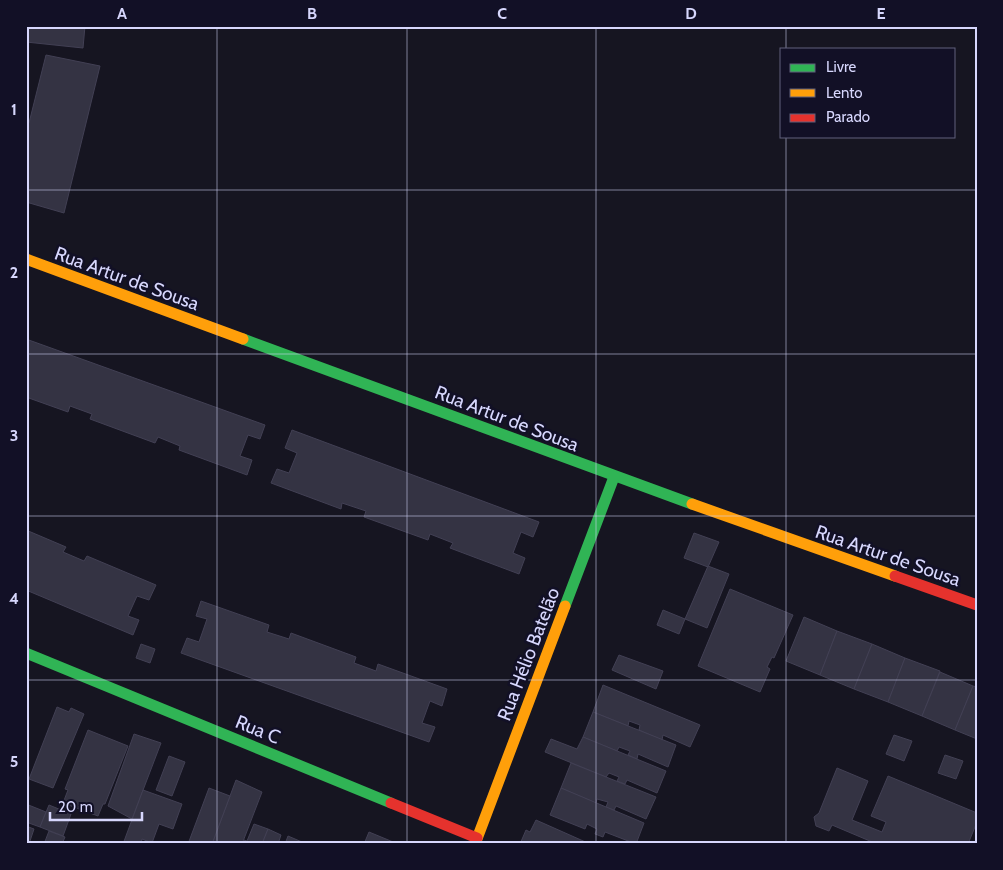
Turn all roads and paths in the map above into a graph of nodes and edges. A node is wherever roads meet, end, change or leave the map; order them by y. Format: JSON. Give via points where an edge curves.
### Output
{"nodes":[{"id":1,"x":26,"y":259,"type":"edge"},
{"id":2,"x":614,"y":477,"type":"junction"},
{"id":3,"x":977,"y":605,"type":"edge"},
{"id":4,"x":26,"y":653,"type":"edge"},
{"id":5,"x":476,"y":841,"type":"edge"}],
"edges":[{"from":1,"to":2,"type":"street","name":"Rua Artur de Sousa"},
{"from":2,"to":3,"type":"street","name":"Rua Artur de Sousa"},
{"from":2,"to":5,"type":"street","name":"Rua Hélio Batelão"},
{"from":4,"to":5,"type":"street","name":"Rua C"}]}
